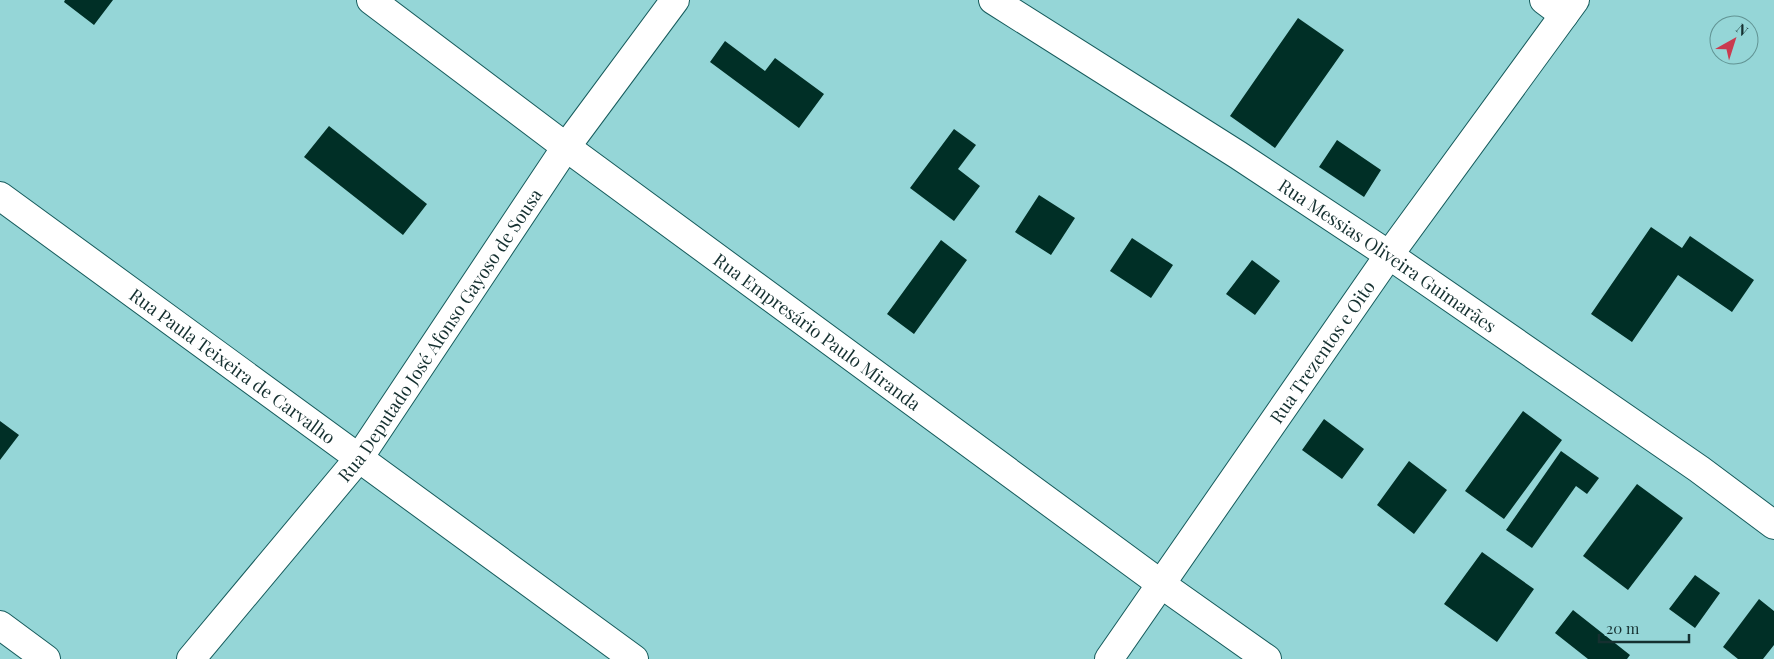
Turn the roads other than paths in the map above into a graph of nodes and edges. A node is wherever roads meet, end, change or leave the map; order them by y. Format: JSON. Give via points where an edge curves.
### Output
{"nodes":[{"id":1,"x":371,"y":0,"type":"edge"},
{"id":2,"x":674,"y":0,"type":"edge"},
{"id":3,"x":992,"y":0,"type":"edge"},
{"id":4,"x":1561,"y":5,"type":"edge"},
{"id":5,"x":566,"y":147,"type":"junction"},
{"id":6,"x":0,"y":196,"type":"edge"},
{"id":7,"x":1389,"y":255,"type":"junction"},
{"id":8,"x":359,"y":458,"type":"junction"},
{"id":9,"x":1774,"y":525,"type":"edge"},
{"id":10,"x":1161,"y":584,"type":"junction"},
{"id":11,"x":0,"y":625,"type":"edge"},
{"id":12,"x":46,"y":659,"type":"edge"},
{"id":13,"x":191,"y":659,"type":"edge"},
{"id":14,"x":634,"y":659,"type":"edge"},
{"id":15,"x":1109,"y":659,"type":"edge"},
{"id":16,"x":1267,"y":659,"type":"edge"}],
"edges":[{"from":1,"to":5,"type":"street","name":"Rua Empresário Paulo Miranda"},
{"from":2,"to":5,"type":"street","name":"Rua Deputado José Afonso Gayoso de Sousa"},
{"from":3,"to":7,"type":"street","name":"Rua Messias Oliveira Guimarães","via":[[1238,155]]},
{"from":4,"to":7,"type":"street","name":"Rua Trezentos e Oito"},
{"from":5,"to":8,"type":"street","name":"Rua Deputado José Afonso Gayoso de Sousa"},
{"from":5,"to":10,"type":"street","name":"Rua Empresário Paulo Miranda"},
{"from":6,"to":8,"type":"street","name":"Rua Paula Teixeira de Carvalho"},
{"from":7,"to":9,"type":"street","name":"Rua Messias Oliveira Guimarães","via":[[1691,463]]},
{"from":7,"to":10,"type":"street","name":"Rua Trezentos e Oito"},
{"from":8,"to":13,"type":"street","name":"Rua Deputado José Afonso Gayoso de Sousa"},
{"from":8,"to":14,"type":"street","name":"Rua Paula Teixeira de Carvalho"},
{"from":10,"to":15,"type":"street","name":"Rua Trezentos e Oito"},
{"from":10,"to":16,"type":"street","name":"Rua Empresário Paulo Miranda"},
{"from":11,"to":12,"type":"street"}]}
